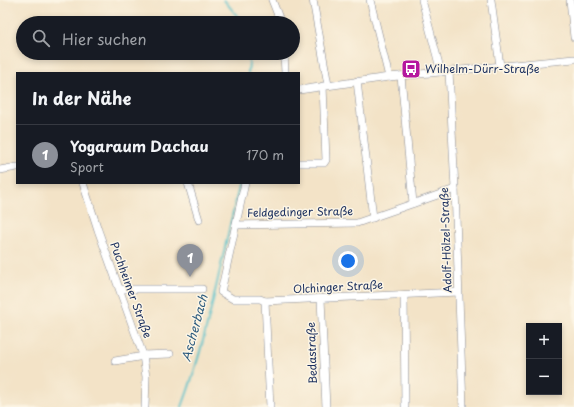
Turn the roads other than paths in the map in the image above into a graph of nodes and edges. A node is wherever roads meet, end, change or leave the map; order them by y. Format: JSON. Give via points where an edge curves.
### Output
{"nodes":[{"id":1,"x":272,"y":0,"type":"edge"},
{"id":2,"x":313,"y":0,"type":"edge"},
{"id":3,"x":370,"y":0,"type":"edge"},
{"id":4,"x":422,"y":0,"type":"edge"},
{"id":5,"x":491,"y":0,"type":"edge"},
{"id":6,"x":570,"y":0,"type":"edge"},
{"id":7,"x":278,"y":16,"type":"edge"},
{"id":8,"x":574,"y":37,"type":"edge"},
{"id":9,"x":574,"y":59,"type":"edge"},
{"id":10,"x":284,"y":60,"type":"edge"},
{"id":11,"x":500,"y":66,"type":"junction"},
{"id":12,"x":285,"y":72,"type":"edge"},
{"id":13,"x":445,"y":72,"type":"junction"},
{"id":14,"x":401,"y":76,"type":"junction"},
{"id":15,"x":390,"y":77,"type":"junction"},
{"id":16,"x":357,"y":81,"type":"junction"},
{"id":17,"x":325,"y":86,"type":"junction"},
{"id":18,"x":300,"y":90,"type":"edge"},
{"id":19,"x":300,"y":163,"type":"edge"},
{"id":20,"x":16,"y":167,"type":"edge"},
{"id":21,"x":0,"y":170,"type":"edge"},
{"id":22,"x":82,"y":184,"type":"edge"},
{"id":23,"x":188,"y":184,"type":"edge"},
{"id":24,"x":245,"y":184,"type":"edge"},
{"id":25,"x":455,"y":189,"type":"junction"},
{"id":26,"x":413,"y":204,"type":"junction"},
{"id":27,"x":373,"y":218,"type":"junction"},
{"id":28,"x":199,"y":220,"type":"dead end"},
{"id":29,"x":236,"y":225,"type":"junction"},
{"id":30,"x":120,"y":289,"type":"junction"},
{"id":31,"x":202,"y":289,"type":"dead end"},
{"id":32,"x":458,"y":292,"type":"junction"},
{"id":33,"x":404,"y":295,"type":"junction"},
{"id":34,"x":321,"y":298,"type":"junction"},
{"id":35,"x":265,"y":302,"type":"junction"},
{"id":36,"x":170,"y":354,"type":"dead end"},
{"id":37,"x":143,"y":355,"type":"junction"},
{"id":38,"x":116,"y":361,"type":"dead end"},
{"id":39,"x":145,"y":407,"type":"edge"},
{"id":40,"x":270,"y":407,"type":"edge"},
{"id":41,"x":326,"y":407,"type":"edge"},
{"id":42,"x":406,"y":407,"type":"edge"},
{"id":43,"x":463,"y":407,"type":"edge"}],
"edges":[{"from":1,"to":7,"type":"street"},
{"from":2,"to":17,"type":"street"},
{"from":3,"to":15,"type":"street"},
{"from":4,"to":13,"type":"street","name":"Adolf-Hölzel-Straße"},
{"from":5,"to":11,"type":"street"},
{"from":6,"to":8,"type":"street"},
{"from":9,"to":11,"type":"street"},
{"from":10,"to":12,"type":"street"},
{"from":11,"to":13,"type":"street"},
{"from":13,"to":14,"type":"street"},
{"from":13,"to":25,"type":"street","name":"Adolf-Hölzel-Straße"},
{"from":14,"to":15,"type":"street"},
{"from":14,"to":26,"type":"street"},
{"from":15,"to":16,"type":"street"},
{"from":16,"to":17,"type":"street"},
{"from":16,"to":27,"type":"street"},
{"from":17,"to":18,"type":"street"},
{"from":17,"to":19,"type":"street","via":[[326,160],[324,163]]},
{"from":20,"to":21,"type":"street"},
{"from":22,"to":30,"type":"street","name":"Puchheimer Straße"},
{"from":23,"to":28,"type":"street"},
{"from":24,"to":29,"type":"street"},
{"from":25,"to":26,"type":"street","name":"Feldgedinger Straße"},
{"from":25,"to":32,"type":"street","name":"Adolf-Hölzel-Straße"},
{"from":26,"to":27,"type":"street","name":"Feldgedinger Straße"},
{"from":27,"to":29,"type":"street","name":"Feldgedinger Straße","via":[[358,223]]},
{"from":29,"to":35,"type":"street","name":"Olchinger Straße","via":[[221,292],[233,299],[260,299]]},
{"from":30,"to":31,"type":"street"},
{"from":30,"to":37,"type":"street","name":"Puchheimer Straße"},
{"from":32,"to":33,"type":"street","name":"Olchinger Straße"},
{"from":32,"to":43,"type":"street","name":"Adolf-Hölzel-Straße"},
{"from":33,"to":34,"type":"street","name":"Olchinger Straße"},
{"from":33,"to":42,"type":"street"},
{"from":34,"to":35,"type":"street","name":"Olchinger Straße"},
{"from":34,"to":41,"type":"street","name":"Bedastraße"},
{"from":35,"to":40,"type":"street"},
{"from":36,"to":37,"type":"street"},
{"from":37,"to":38,"type":"street"},
{"from":37,"to":39,"type":"street","name":"Puchheimer Straße","via":[[146,377]]}]}
